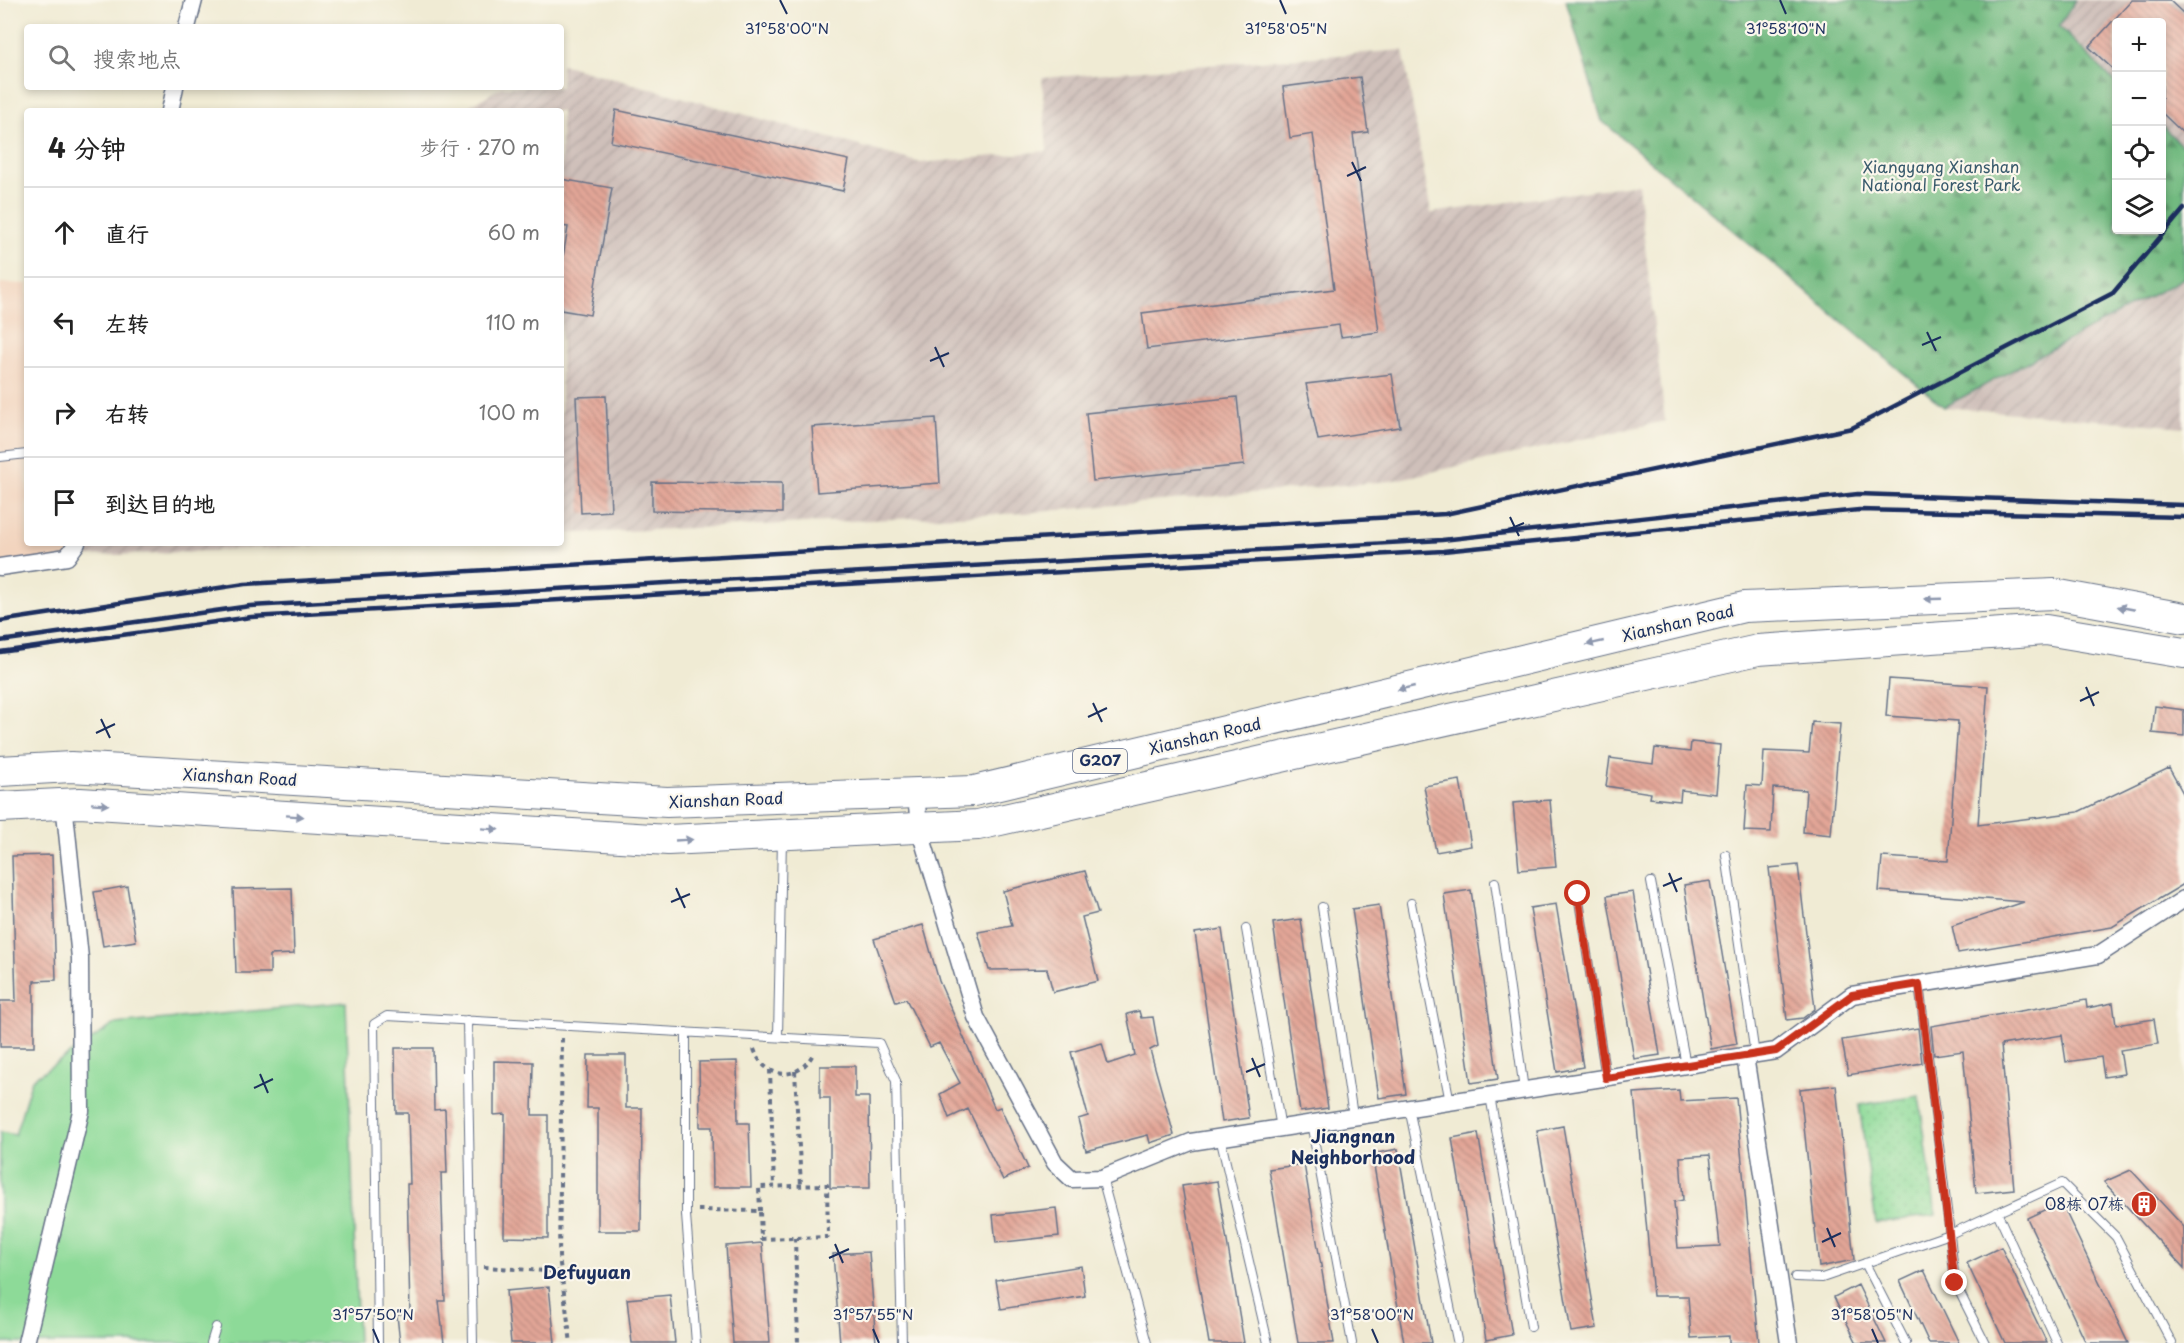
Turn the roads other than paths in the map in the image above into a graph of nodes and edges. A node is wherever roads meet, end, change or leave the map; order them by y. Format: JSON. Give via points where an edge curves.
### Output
{"nodes":[{"id":1,"x":194,"y":0,"type":"edge"},
{"id":2,"x":188,"y":24,"type":"edge"},
{"id":3,"x":174,"y":90,"type":"edge"},
{"id":4,"x":171,"y":108,"type":"edge"},
{"id":5,"x":24,"y":454,"type":"edge"},
{"id":6,"x":0,"y":457,"type":"edge"},
{"id":7,"x":75,"y":546,"type":"edge"},
{"id":8,"x":0,"y":567,"type":"edge"},
{"id":9,"x":2184,"y":618,"type":"edge"},
{"id":10,"x":2184,"y":653,"type":"edge"},
{"id":11,"x":0,"y":771,"type":"edge"},
{"id":12,"x":916,"y":793,"type":"junction"},
{"id":13,"x":64,"y":803,"type":"junction"},
{"id":14,"x":0,"y":807,"type":"edge"},
{"id":15,"x":919,"y":828,"type":"junction"},
{"id":16,"x":783,"y":835,"type":"junction"},
{"id":17,"x":1726,"y":855,"type":"dead end"},
{"id":18,"x":1495,"y":882,"type":"dead end"},
{"id":19,"x":1651,"y":882,"type":"dead end"},
{"id":20,"x":1578,"y":894,"type":"dead end"},
{"id":21,"x":2184,"y":899,"type":"edge"},
{"id":22,"x":1411,"y":903,"type":"dead end"},
{"id":23,"x":1322,"y":907,"type":"dead end"},
{"id":24,"x":1246,"y":929,"type":"dead end"},
{"id":25,"x":1919,"y":984,"type":"junction"},
{"id":26,"x":467,"y":1020,"type":"junction"},
{"id":27,"x":686,"y":1032,"type":"junction"},
{"id":28,"x":778,"y":1036,"type":"junction"},
{"id":29,"x":1750,"y":1055,"type":"junction"},
{"id":30,"x":1686,"y":1065,"type":"junction"},
{"id":31,"x":1606,"y":1078,"type":"junction"},
{"id":32,"x":1524,"y":1090,"type":"junction"},
{"id":33,"x":1490,"y":1095,"type":"junction"},
{"id":34,"x":1449,"y":1102,"type":"junction"},
{"id":35,"x":1409,"y":1108,"type":"junction"},
{"id":36,"x":1353,"y":1116,"type":"junction"},
{"id":37,"x":1311,"y":1123,"type":"junction"},
{"id":38,"x":1281,"y":1128,"type":"junction"},
{"id":39,"x":1220,"y":1137,"type":"junction"},
{"id":40,"x":1102,"y":1178,"type":"junction"},
{"id":41,"x":1997,"y":1212,"type":"junction"},
{"id":42,"x":1950,"y":1234,"type":"junction"},
{"id":43,"x":1865,"y":1263,"type":"junction"},
{"id":44,"x":1794,"y":1277,"type":"dead end"},
{"id":45,"x":216,"y":1327,"type":"dead end"},
{"id":46,"x":1531,"y":1327,"type":"dead end"},
{"id":47,"x":1457,"y":1340,"type":"dead end"},
{"id":48,"x":26,"y":1343,"type":"edge"},
{"id":49,"x":211,"y":1343,"type":"edge"},
{"id":50,"x":378,"y":1343,"type":"edge"},
{"id":51,"x":473,"y":1343,"type":"edge"},
{"id":52,"x":696,"y":1343,"type":"edge"},
{"id":53,"x":902,"y":1343,"type":"edge"},
{"id":54,"x":1147,"y":1343,"type":"edge"},
{"id":55,"x":1268,"y":1343,"type":"edge"},
{"id":56,"x":1352,"y":1343,"type":"edge"},
{"id":57,"x":1789,"y":1343,"type":"edge"},
{"id":58,"x":1906,"y":1343,"type":"edge"},
{"id":59,"x":1985,"y":1343,"type":"edge"},
{"id":60,"x":2057,"y":1343,"type":"edge"},
{"id":61,"x":2172,"y":1343,"type":"edge"}],
"edges":[{"from":1,"to":2,"type":"street"},
{"from":3,"to":4,"type":"street"},
{"from":5,"to":6,"type":"lane"},
{"from":7,"to":8,"type":"street","via":[[67,557]]},
{"from":9,"to":12,"type":"highway","name":"Xianshan Road","number":"G207","one_way":true,"via":[[2054,594],[1744,607],[974,791]]},
{"from":10,"to":15,"type":"highway","number":"G207","via":[[2046,630],[1758,650],[978,825]]},
{"from":11,"to":12,"type":"highway","name":"Xianshan Road","number":"G207","via":[[71,767],[667,802]]},
{"from":12,"to":15,"type":"street"},
{"from":13,"to":14,"type":"highway","number":"G207"},
{"from":13,"to":16,"type":"highway","number":"G207","one_way":true,"via":[[668,840]]},
{"from":13,"to":48,"type":"street","via":[[80,958],[81,1112]]},
{"from":15,"to":16,"type":"highway","number":"G207"},
{"from":15,"to":40,"type":"street","via":[[976,1017],[1055,1162],[1072,1179]]},
{"from":16,"to":28,"type":"lane"},
{"from":17,"to":29,"type":"lane"},
{"from":18,"to":32,"type":"lane"},
{"from":19,"to":30,"type":"lane"},
{"from":20,"to":31,"type":"lane"},
{"from":21,"to":25,"type":"street","via":[[2098,955]]},
{"from":22,"to":34,"type":"lane"},
{"from":23,"to":36,"type":"lane"},
{"from":24,"to":38,"type":"lane"},
{"from":25,"to":29,"type":"street","via":[[1852,995],[1776,1051]]},
{"from":25,"to":42,"type":"lane"},
{"from":26,"to":27,"type":"lane"},
{"from":26,"to":50,"type":"lane","via":[[387,1017],[374,1024]]},
{"from":26,"to":51,"type":"lane"},
{"from":27,"to":28,"type":"lane"},
{"from":27,"to":52,"type":"lane","via":[[686,1210]]},
{"from":28,"to":53,"type":"lane","via":[[879,1043],[896,1081]]},
{"from":29,"to":30,"type":"street"},
{"from":29,"to":57,"type":"street"},
{"from":30,"to":31,"type":"street"},
{"from":31,"to":32,"type":"street"},
{"from":32,"to":33,"type":"street"},
{"from":33,"to":34,"type":"street"},
{"from":33,"to":46,"type":"lane"},
{"from":34,"to":35,"type":"street"},
{"from":35,"to":36,"type":"street"},
{"from":35,"to":47,"type":"lane"},
{"from":36,"to":37,"type":"street"},
{"from":37,"to":38,"type":"street"},
{"from":37,"to":56,"type":"lane"},
{"from":38,"to":39,"type":"street"},
{"from":39,"to":40,"type":"street","via":[[1191,1142]]},
{"from":39,"to":55,"type":"lane"},
{"from":40,"to":54,"type":"lane"},
{"from":41,"to":42,"type":"lane"},
{"from":41,"to":60,"type":"lane"},
{"from":41,"to":61,"type":"lane","via":[[2062,1183],[2116,1237]]},
{"from":42,"to":43,"type":"lane"},
{"from":42,"to":59,"type":"lane","via":[[1955,1283]]},
{"from":43,"to":44,"type":"lane","via":[[1822,1278]]},
{"from":43,"to":58,"type":"lane"},
{"from":45,"to":49,"type":"lane"}]}
